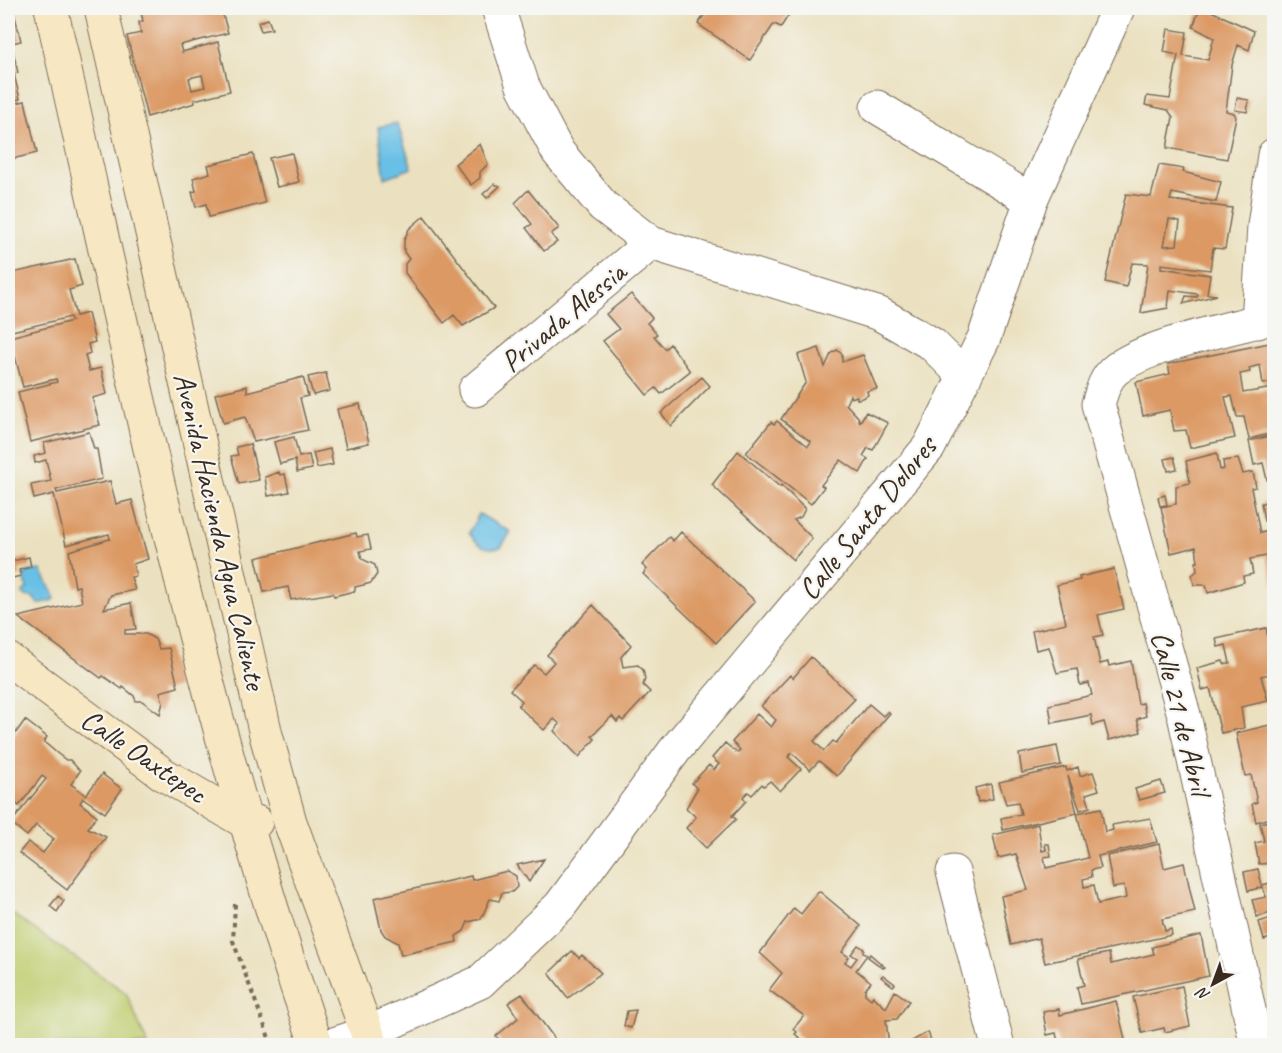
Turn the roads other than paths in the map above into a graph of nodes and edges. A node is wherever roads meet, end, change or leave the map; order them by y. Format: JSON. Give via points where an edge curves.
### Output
{"nodes":[{"id":1,"x":51,"y":8,"type":"edge"},
{"id":2,"x":101,"y":8,"type":"edge"},
{"id":3,"x":498,"y":8,"type":"edge"},
{"id":4,"x":1118,"y":8,"type":"edge"},
{"id":5,"x":877,"y":107,"type":"dead end"},
{"id":6,"x":1275,"y":154,"type":"edge"},
{"id":7,"x":1031,"y":200,"type":"junction"},
{"id":8,"x":651,"y":243,"type":"junction"},
{"id":9,"x":1266,"y":320,"type":"edge"},
{"id":10,"x":964,"y":377,"type":"junction"},
{"id":11,"x":475,"y":390,"type":"dead end"},
{"id":12,"x":8,"y":659,"type":"edge"},
{"id":13,"x":245,"y":822,"type":"junction"},
{"id":14,"x":290,"y":822,"type":"junction"},
{"id":15,"x":953,"y":872,"type":"dead end"},
{"id":16,"x":370,"y":1039,"type":"edge"},
{"id":17,"x":1275,"y":1044,"type":"edge"},
{"id":18,"x":317,"y":1046,"type":"edge"},
{"id":19,"x":328,"y":1046,"type":"edge"},
{"id":20,"x":998,"y":1046,"type":"edge"},
{"id":21,"x":1257,"y":1046,"type":"edge"},
{"id":22,"x":1267,"y":1046,"type":"edge"}],
"edges":[{"from":1,"to":13,"type":"main road","name":"Avenida Hacienda Agua Caliente","via":[[183,591]]},
{"from":2,"to":14,"type":"main road","name":"Avenida Hacienda Agua Caliente","via":[[263,724]]},
{"from":3,"to":8,"type":"street","via":[[523,86],[558,152],[603,206]]},
{"from":4,"to":7,"type":"street","name":"Calle Santa Dolores"},
{"from":5,"to":7,"type":"street"},
{"from":6,"to":9,"type":"street","via":[[1264,226]]},
{"from":7,"to":10,"type":"street","name":"Calle Santa Dolores","via":[[984,338]]},
{"from":8,"to":10,"type":"street","via":[[880,314],[932,344]]},
{"from":8,"to":11,"type":"street","name":"Privada Alessia"},
{"from":9,"to":21,"type":"street","name":"Calle 21 de Abril","via":[[1155,349],[1115,370],[1104,383],[1098,404],[1184,715]]},
{"from":10,"to":16,"type":"street","name":"Calle Santa Dolores","via":[[929,447],[675,750],[560,906],[480,982]]},
{"from":12,"to":13,"type":"main road","name":"Calle Oaxtepec","via":[[164,774]]},
{"from":13,"to":14,"type":"main road"},
{"from":13,"to":18,"type":"main road","name":"Avenida Hacienda Agua Caliente"},
{"from":14,"to":16,"type":"main road","name":"Avenida Hacienda Agua Caliente"},
{"from":15,"to":20,"type":"street"},
{"from":16,"to":19,"type":"street","name":"Calle Santa Dolores"},
{"from":17,"to":22,"type":"street"}]}
